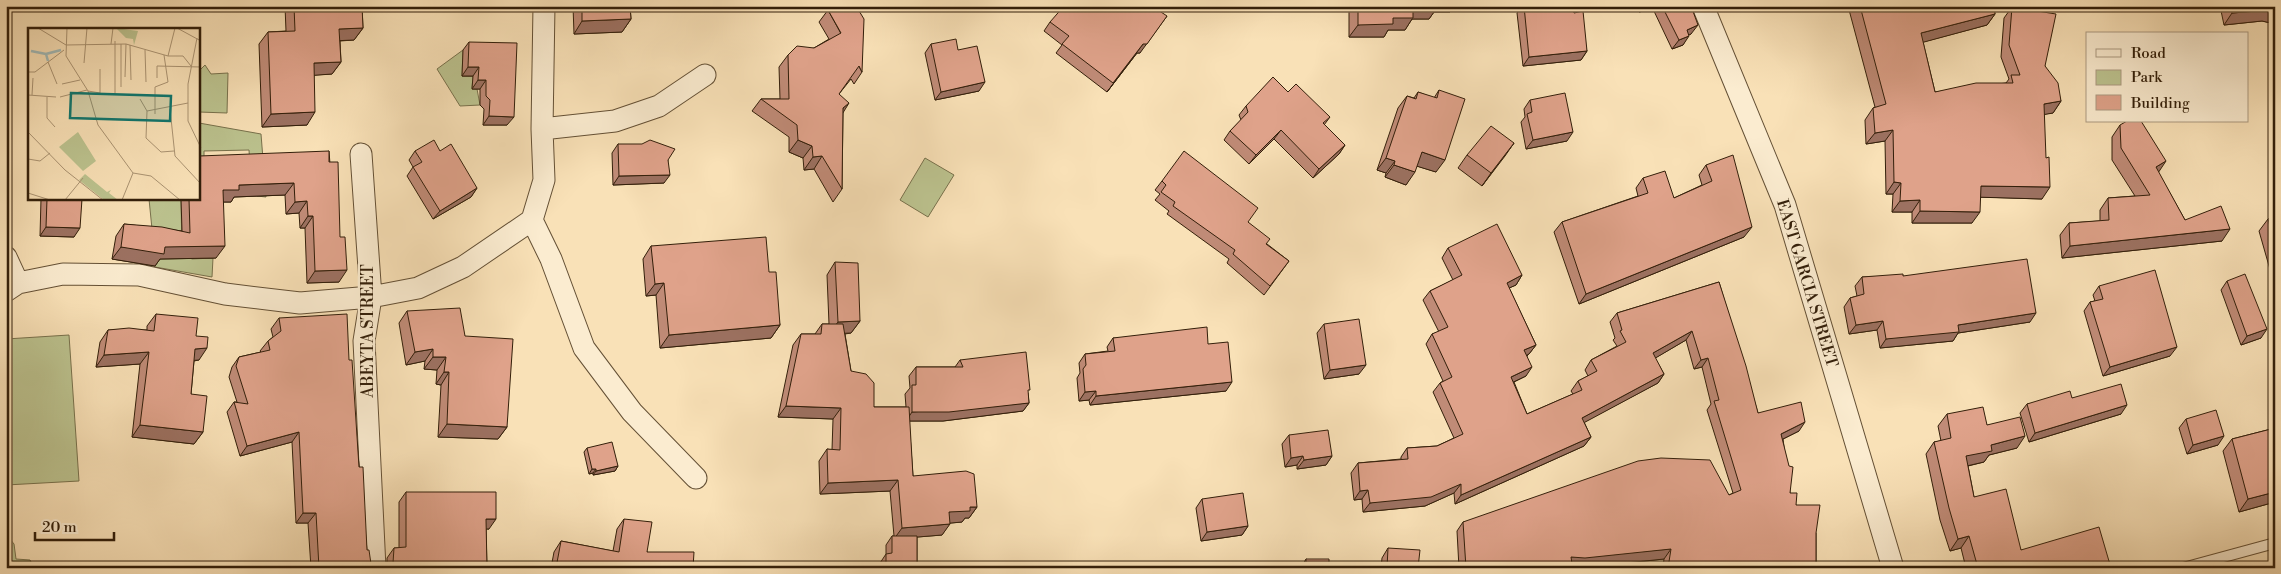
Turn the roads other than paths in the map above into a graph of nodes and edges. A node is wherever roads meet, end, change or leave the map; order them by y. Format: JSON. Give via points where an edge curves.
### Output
{"nodes":[{"id":1,"x":544,"y":6,"type":"edge"},
{"id":2,"x":1702,"y":6,"type":"edge"},
{"id":3,"x":705,"y":75,"type":"dead end"},
{"id":4,"x":542,"y":129,"type":"junction"},
{"id":5,"x":360,"y":154,"type":"dead end"},
{"id":6,"x":532,"y":220,"type":"junction"},
{"id":7,"x":6,"y":256,"type":"edge"},
{"id":8,"x":12,"y":287,"type":"edge"},
{"id":9,"x":371,"y":297,"type":"junction"},
{"id":10,"x":696,"y":478,"type":"dead end"},
{"id":11,"x":2275,"y":543,"type":"edge"},
{"id":12,"x":375,"y":568,"type":"edge"},
{"id":13,"x":1893,"y":568,"type":"edge"},
{"id":14,"x":2183,"y":568,"type":"edge"}],
"edges":[{"from":1,"to":4,"type":"street"},
{"from":2,"to":13,"type":"street","name":"EAST GARCIA STREET","via":[[1785,205]]},
{"from":3,"to":4,"type":"street","via":[[659,106],[615,121]]},
{"from":4,"to":6,"type":"street","via":[[544,180]]},
{"from":5,"to":9,"type":"street","name":"ABEYTA STREET"},
{"from":6,"to":9,"type":"street","via":[[463,267],[418,288]]},
{"from":6,"to":10,"type":"street","via":[[551,259],[584,348],[632,412]]},
{"from":7,"to":8,"type":"street"},
{"from":8,"to":9,"type":"street","via":[[63,274],[139,275],[225,294],[300,303]]},
{"from":9,"to":12,"type":"street","name":"ABEYTA STREET","via":[[364,341]]},
{"from":11,"to":14,"type":"lane"}]}
